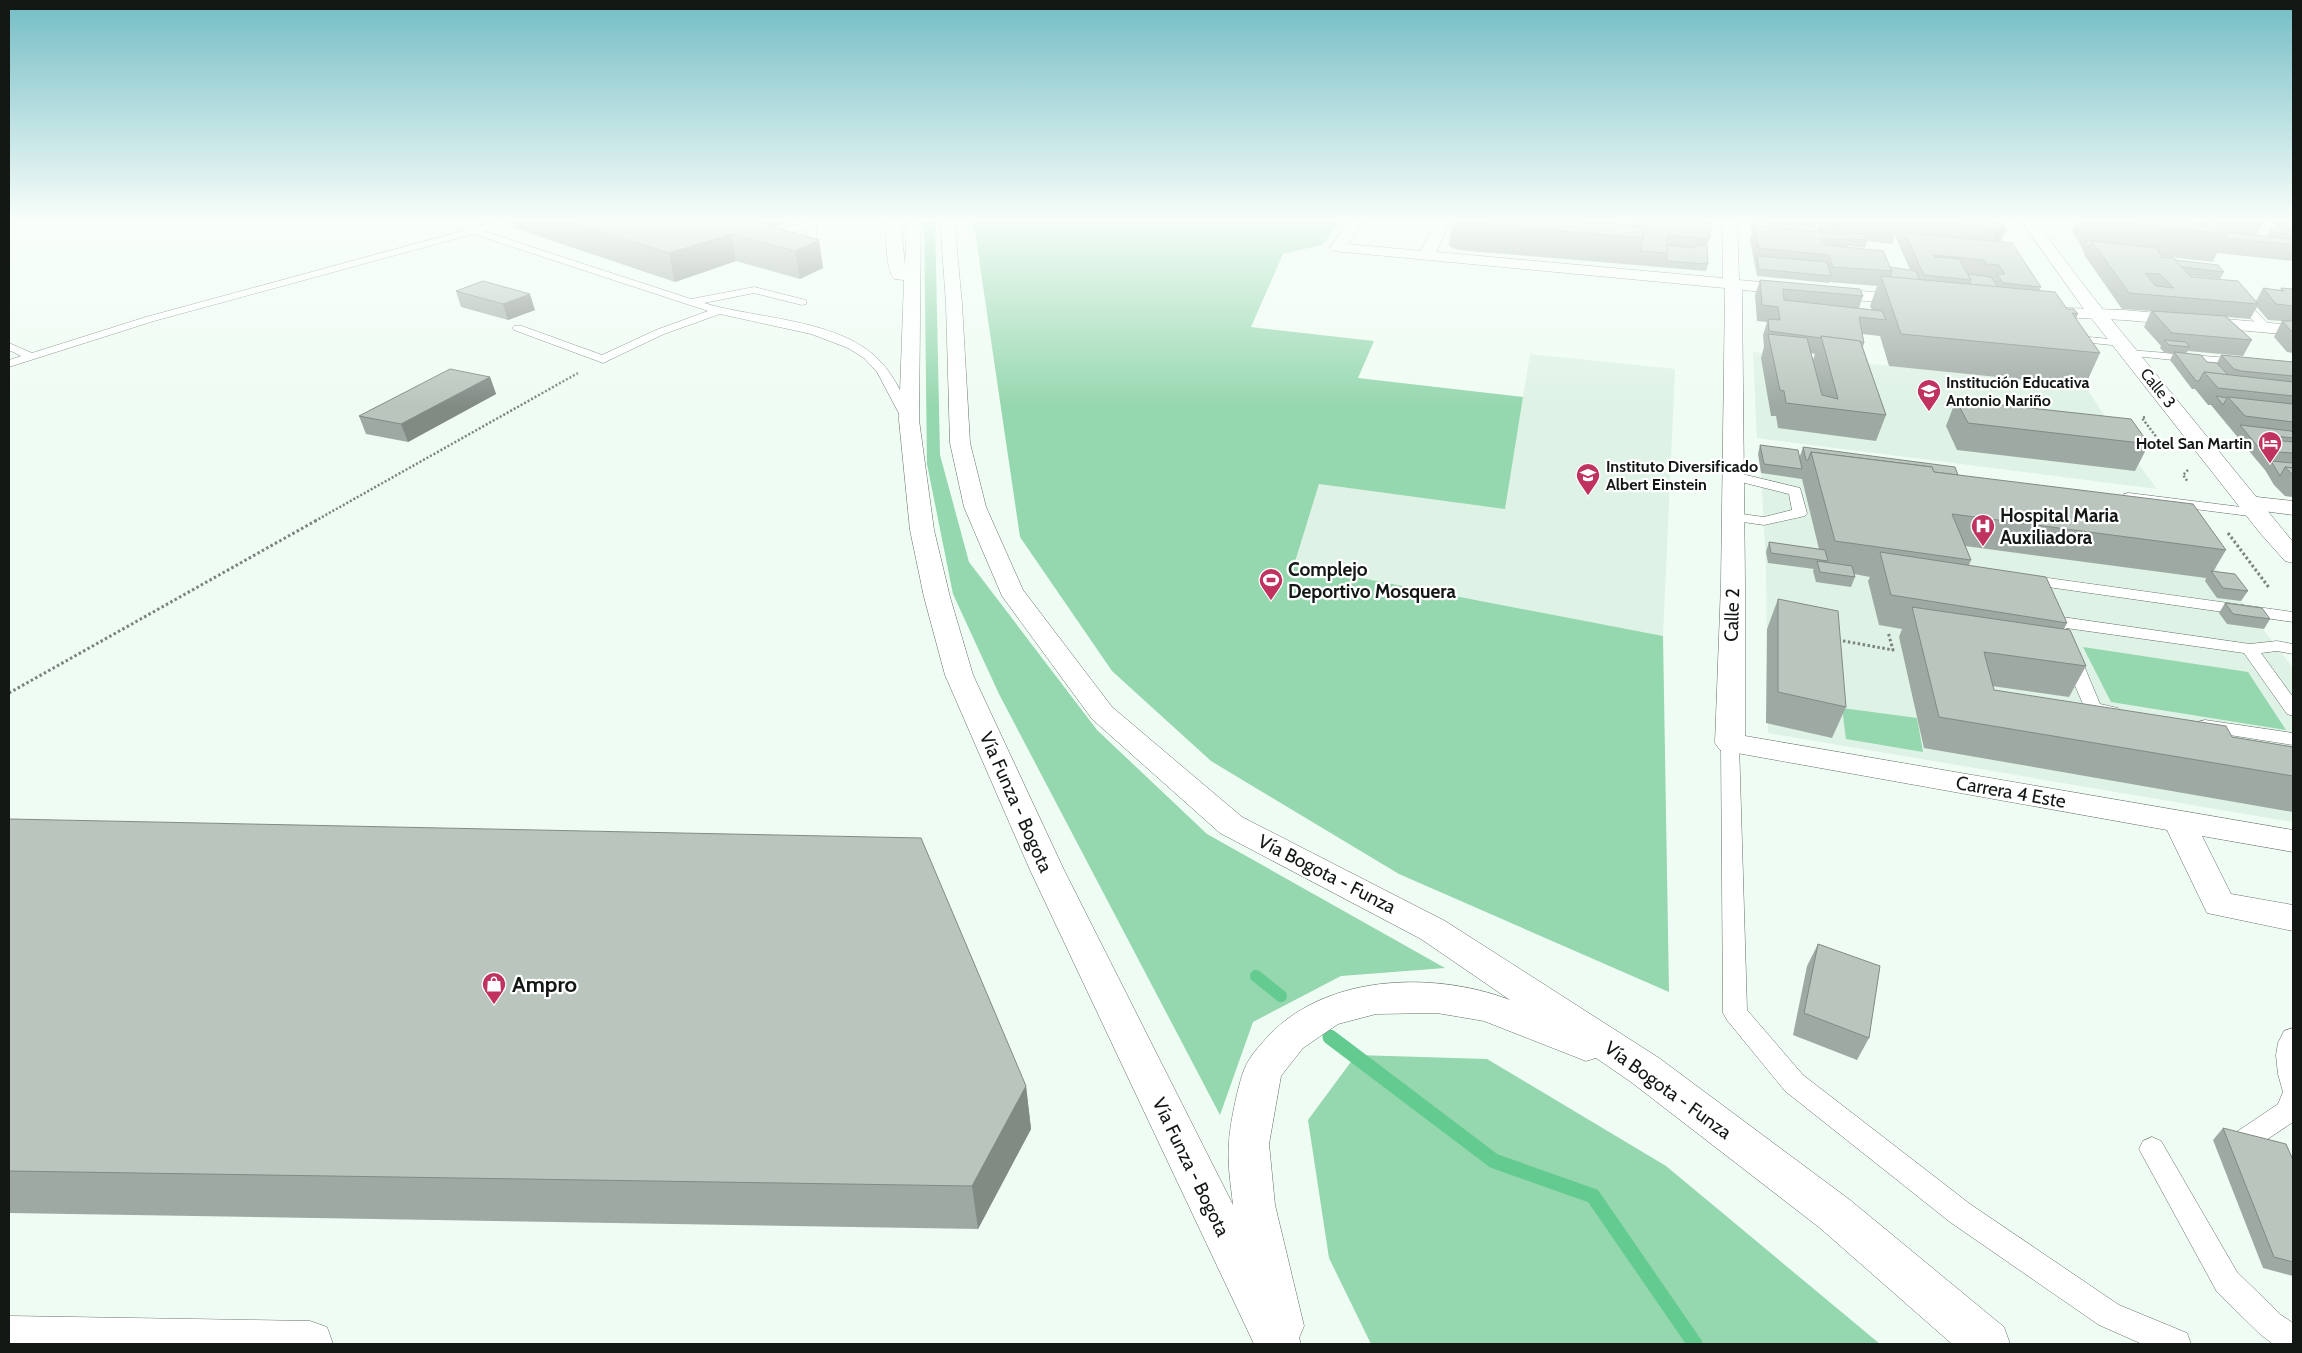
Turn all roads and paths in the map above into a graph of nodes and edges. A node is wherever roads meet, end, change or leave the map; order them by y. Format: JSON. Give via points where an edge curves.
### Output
{"nodes":[{"id":1,"x":289,"y":281,"type":"edge"},
{"id":2,"x":628,"y":281,"type":"edge"},
{"id":3,"x":902,"y":281,"type":"edge"},
{"id":4,"x":913,"y":281,"type":"edge"},
{"id":5,"x":952,"y":281,"type":"edge"},
{"id":6,"x":1710,"y":281,"type":"edge"},
{"id":7,"x":2072,"y":281,"type":"edge"},
{"id":8,"x":1731,"y":283,"type":"junction"},
{"id":9,"x":2230,"y":290,"type":"edge"},
{"id":10,"x":692,"y":302,"type":"junction"},
{"id":11,"x":802,"y":302,"type":"dead end"},
{"id":12,"x":1927,"y":302,"type":"edge"},
{"id":13,"x":2022,"y":310,"type":"edge"},
{"id":14,"x":718,"y":311,"type":"junction"},
{"id":15,"x":2098,"y":315,"type":"junction"},
{"id":16,"x":912,"y":320,"type":"junction"},
{"id":17,"x":518,"y":328,"type":"dead end"},
{"id":18,"x":2266,"y":328,"type":"junction"},
{"id":19,"x":2293,"y":330,"type":"edge"},
{"id":20,"x":2059,"y":337,"type":"edge"},
{"id":21,"x":9,"y":346,"type":"edge"},
{"id":22,"x":2125,"y":348,"type":"junction"},
{"id":23,"x":30,"y":356,"type":"junction"},
{"id":24,"x":603,"y":359,"type":"junction"},
{"id":25,"x":9,"y":364,"type":"edge"},
{"id":26,"x":2254,"y":365,"type":"edge"},
{"id":27,"x":909,"y":420,"type":"junction"},
{"id":28,"x":1734,"y":476,"type":"junction"},
{"id":29,"x":2113,"y":496,"type":"edge"},
{"id":30,"x":2253,"y":508,"type":"junction"},
{"id":31,"x":2293,"y":508,"type":"edge"},
{"id":32,"x":1734,"y":517,"type":"junction"},
{"id":33,"x":2293,"y":556,"type":"edge"},
{"id":34,"x":2010,"y":577,"type":"edge"},
{"id":35,"x":2293,"y":616,"type":"edge"},
{"id":36,"x":1888,"y":632,"type":"dead end"},
{"id":37,"x":1835,"y":639,"type":"edge"},
{"id":38,"x":2250,"y":649,"type":"junction"},
{"id":39,"x":2293,"y":649,"type":"edge"},
{"id":40,"x":9,"y":693,"type":"edge"},
{"id":41,"x":2293,"y":710,"type":"edge"},
{"id":42,"x":2132,"y":715,"type":"edge"},
{"id":43,"x":2188,"y":724,"type":"edge"},
{"id":44,"x":2293,"y":739,"type":"edge"},
{"id":45,"x":1730,"y":743,"type":"junction"},
{"id":46,"x":2179,"y":821,"type":"junction"},
{"id":47,"x":2293,"y":841,"type":"edge"},
{"id":48,"x":2293,"y":918,"type":"edge"},
{"id":49,"x":2293,"y":1038,"type":"edge"},
{"id":50,"x":1645,"y":1070,"type":"junction"},
{"id":51,"x":2293,"y":1086,"type":"edge"},
{"id":52,"x":2293,"y":1098,"type":"edge"},
{"id":53,"x":2238,"y":1146,"type":"edge"},
{"id":54,"x":2152,"y":1149,"type":"dead end"},
{"id":55,"x":9,"y":1339,"type":"edge"},
{"id":56,"x":2293,"y":1341,"type":"edge"},
{"id":57,"x":310,"y":1344,"type":"edge"},
{"id":58,"x":1278,"y":1344,"type":"edge"},
{"id":59,"x":1286,"y":1344,"type":"edge"},
{"id":60,"x":1987,"y":1344,"type":"edge"},
{"id":61,"x":2176,"y":1344,"type":"edge"}],
"edges":[{"from":1,"to":23,"type":"lane"},
{"from":2,"to":10,"type":"lane"},
{"from":3,"to":16,"type":"main road"},
{"from":4,"to":16,"type":"main road","name":"Vía Funza - Bogota"},
{"from":5,"to":50,"type":"main road","name":"Vía Bogota - Funza","via":[[960,444],[976,507],[1010,591],[1102,713],[1231,825],[1434,930]]},
{"from":6,"to":8,"type":"main road"},
{"from":7,"to":15,"type":"main road","name":"Calle 3"},
{"from":8,"to":12,"type":"main road"},
{"from":8,"to":28,"type":"main road","name":"Calle 2","via":[[1734,291]]},
{"from":9,"to":18,"type":"lane"},
{"from":10,"to":11,"type":"lane","via":[[754,290]]},
{"from":10,"to":14,"type":"lane"},
{"from":13,"to":15,"type":"main road"},
{"from":14,"to":24,"type":"lane","via":[[660,332]]},
{"from":14,"to":27,"type":"lane","via":[[779,322],[845,342],[868,356],[885,375]]},
{"from":15,"to":18,"type":"main road"},
{"from":15,"to":22,"type":"main road","name":"Calle 3"},
{"from":16,"to":27,"type":"main road","name":"Vía Funza - Bogota"},
{"from":17,"to":24,"type":"lane"},
{"from":18,"to":19,"type":"main road"},
{"from":20,"to":22,"type":"lane"},
{"from":21,"to":23,"type":"lane"},
{"from":22,"to":26,"type":"lane"},
{"from":22,"to":30,"type":"main road","name":"Calle 3"},
{"from":23,"to":25,"type":"lane"},
{"from":24,"to":40,"type":"path"},
{"from":27,"to":58,"type":"main road","name":"Vía Funza - Bogota","via":[[922,530],[959,675],[1047,870]]},
{"from":28,"to":32,"type":"main road","name":"Calle 2"},
{"from":28,"to":32,"type":"lane","via":[[1795,491],[1800,513],[1764,521]]},
{"from":29,"to":30,"type":"lane"},
{"from":30,"to":31,"type":"main road"},
{"from":30,"to":33,"type":"main road","name":"Calle 3"},
{"from":32,"to":45,"type":"main road","name":"Calle 2"},
{"from":34,"to":35,"type":"lane"},
{"from":36,"to":37,"type":"path","via":[[1893,650]]},
{"from":38,"to":39,"type":"lane","via":[[2277,646]]},
{"from":38,"to":41,"type":"lane"},
{"from":38,"to":42,"type":"lane","via":[[2055,621],[2093,709]]},
{"from":43,"to":44,"type":"lane"},
{"from":45,"to":46,"type":"main road","name":"Carrera 4 Este"},
{"from":45,"to":61,"type":"lane","name":"Calle 2","via":[[1735,1013],[1794,1083],[1960,1213],[2109,1315]]},
{"from":46,"to":47,"type":"main road","name":"Carrera 4 Este"},
{"from":46,"to":48,"type":"main road","via":[[2219,904]]},
{"from":49,"to":51,"type":"lane","via":[[2288,1065]]},
{"from":50,"to":59,"type":"main road","via":[[1488,1007],[1437,998],[1376,999],[1327,1012],[1290,1037],[1263,1070],[1249,1144],[1254,1205]]},
{"from":50,"to":60,"type":"main road","name":"Vía Bogota - Funza","via":[[1835,1214]]},
{"from":52,"to":53,"type":"lane","via":[[2289,1111]]},
{"from":54,"to":56,"type":"lane","via":[[2227,1282],[2271,1325]]},
{"from":55,"to":57,"type":"main road"}]}
